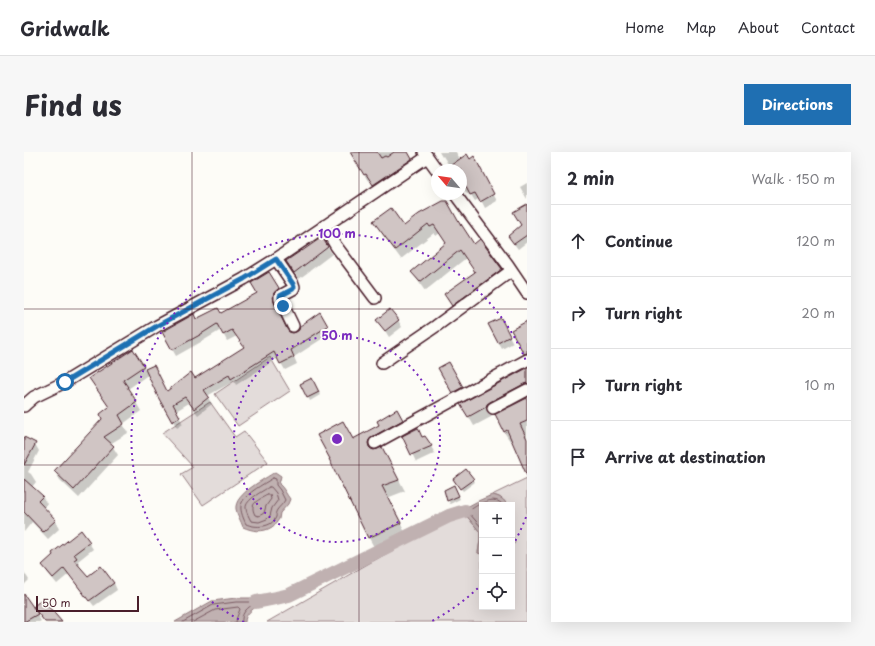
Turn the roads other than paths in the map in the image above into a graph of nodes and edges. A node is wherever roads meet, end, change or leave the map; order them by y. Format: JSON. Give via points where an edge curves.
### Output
{"nodes":[{"id":1,"x":425,"y":154,"type":"edge"},
{"id":2,"x":432,"y":164,"type":"edge"},
{"id":3,"x":459,"y":200,"type":"edge"},
{"id":4,"x":324,"y":226,"type":"junction"},
{"id":5,"x":276,"y":259,"type":"junction"},
{"id":6,"x":511,"y":271,"type":"junction"},
{"id":7,"x":527,"y":293,"type":"edge"},
{"id":8,"x":375,"y":298,"type":"dead end"},
{"id":9,"x":293,"y":326,"type":"dead end"},
{"id":10,"x":527,"y":360,"type":"edge"},
{"id":11,"x":382,"y":363,"type":"dead end"},
{"id":12,"x":527,"y":390,"type":"edge"},
{"id":13,"x":24,"y":406,"type":"edge"},
{"id":14,"x":493,"y":408,"type":"dead end"},
{"id":15,"x":375,"y":443,"type":"dead end"}],
"edges":[{"from":1,"to":2,"type":"street"},
{"from":1,"to":4,"type":"street"},
{"from":3,"to":6,"type":"street"},
{"from":4,"to":5,"type":"street"},
{"from":4,"to":8,"type":"street"},
{"from":5,"to":9,"type":"street","via":[[294,287],[280,296]]},
{"from":5,"to":13,"type":"street","via":[[157,326],[65,382],[34,397]]},
{"from":6,"to":7,"type":"street"},
{"from":6,"to":11,"type":"street"},
{"from":10,"to":15,"type":"street"},
{"from":12,"to":14,"type":"street"}]}
